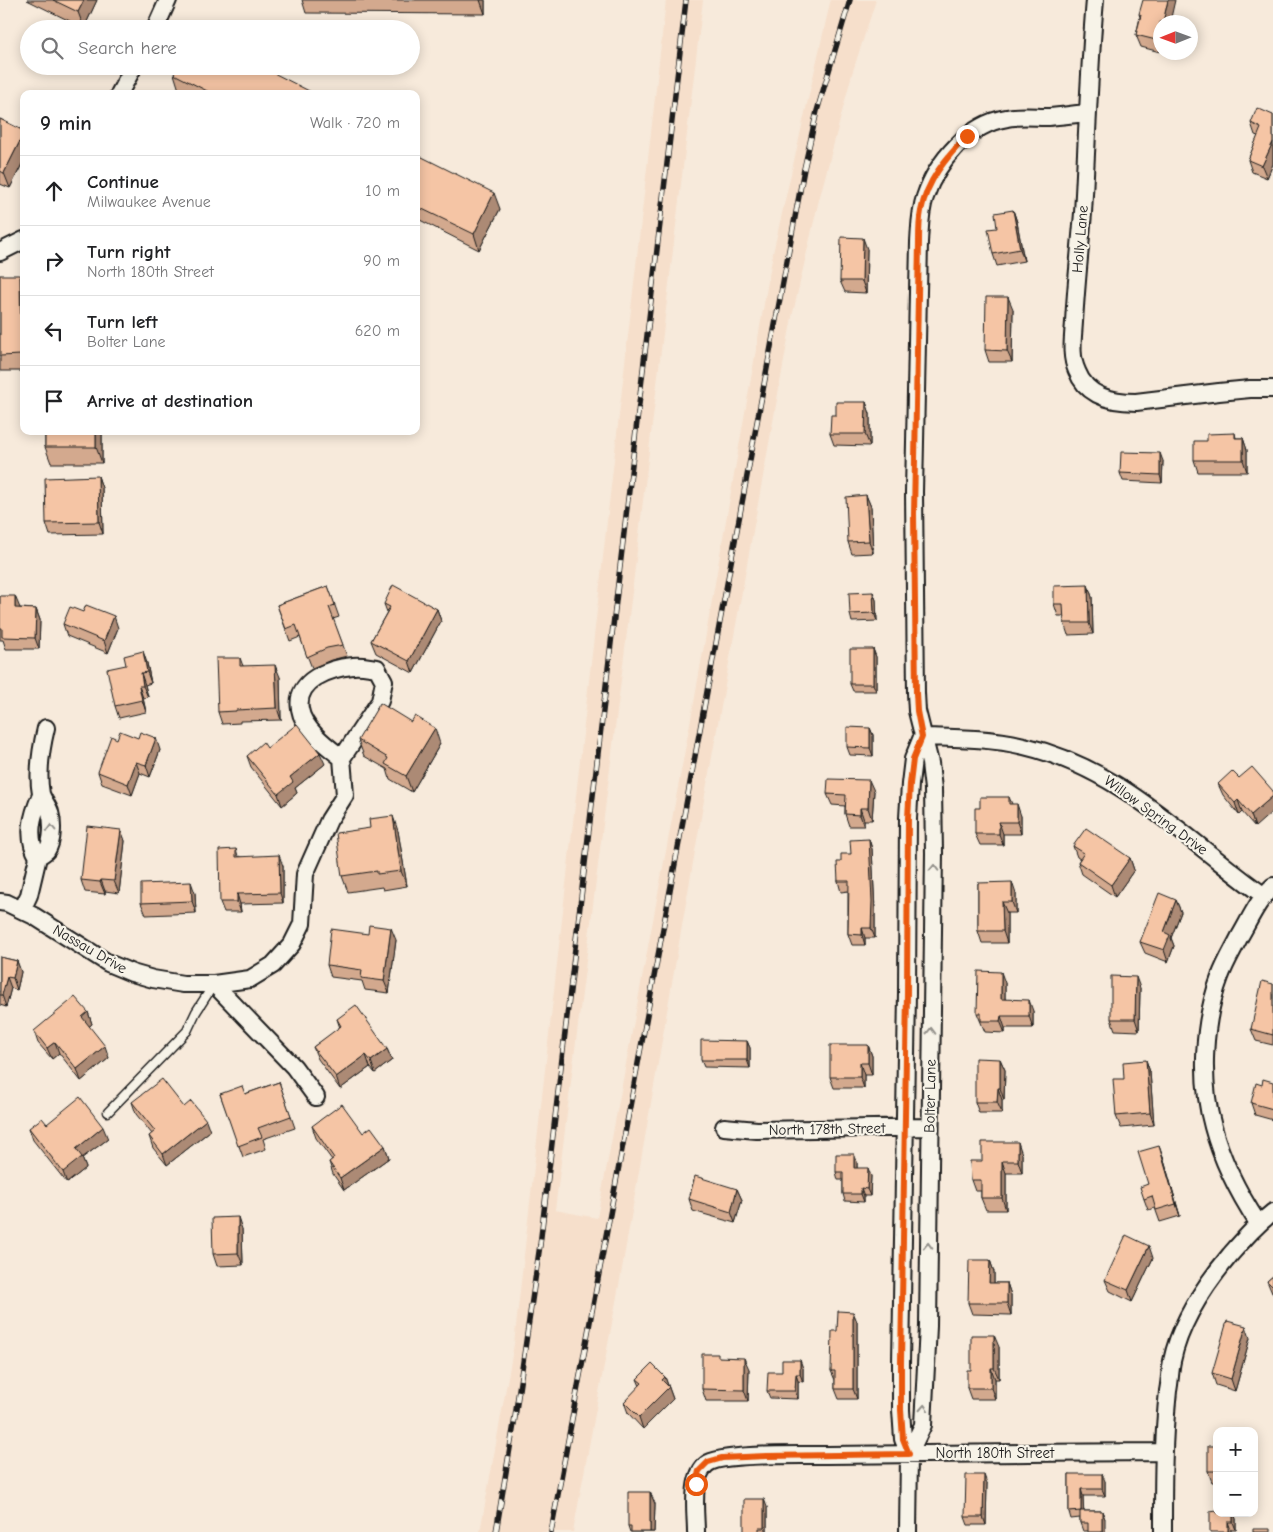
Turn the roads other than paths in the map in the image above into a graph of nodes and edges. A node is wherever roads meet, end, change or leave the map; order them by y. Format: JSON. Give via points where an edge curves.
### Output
{"nodes":[{"id":1,"x":168,"y":0,"type":"edge"},
{"id":2,"x":1095,"y":0,"type":"edge"},
{"id":3,"x":159,"y":20,"type":"edge"},
{"id":4,"x":129,"y":75,"type":"edge"},
{"id":5,"x":121,"y":90,"type":"edge"},
{"id":6,"x":1087,"y":113,"type":"junction"},
{"id":7,"x":20,"y":242,"type":"edge"},
{"id":8,"x":0,"y":252,"type":"edge"},
{"id":9,"x":1273,"y":389,"type":"edge"},
{"id":10,"x":46,"y":728,"type":"dead end"},
{"id":11,"x":922,"y":737,"type":"junction"},
{"id":12,"x":342,"y":758,"type":"junction"},
{"id":13,"x":1268,"y":890,"type":"edge"},
{"id":14,"x":0,"y":902,"type":"edge"},
{"id":15,"x":22,"y":910,"type":"junction"},
{"id":16,"x":214,"y":984,"type":"junction"},
{"id":17,"x":316,"y":1097,"type":"dead end"},
{"id":18,"x":108,"y":1112,"type":"dead end"},
{"id":19,"x":724,"y":1127,"type":"dead end"},
{"id":20,"x":930,"y":1127,"type":"junction"},
{"id":21,"x":904,"y":1128,"type":"junction"},
{"id":22,"x":1273,"y":1212,"type":"edge"},
{"id":23,"x":1258,"y":1224,"type":"junction"},
{"id":24,"x":1163,"y":1452,"type":"junction"},
{"id":25,"x":909,"y":1454,"type":"junction"},
{"id":26,"x":696,"y":1532,"type":"edge"},
{"id":27,"x":908,"y":1532,"type":"edge"},
{"id":28,"x":1163,"y":1532,"type":"edge"}],
"edges":[{"from":1,"to":3,"type":"street"},
{"from":2,"to":6,"type":"street","name":"Holly Lane"},
{"from":4,"to":5,"type":"street"},
{"from":6,"to":9,"type":"street","name":"Holly Lane","via":[[1073,361],[1084,384],[1095,394],[1118,402]]},
{"from":6,"to":11,"type":"street","name":"Bolter Lane","via":[[1007,118],[986,124],[967,136],[947,157],[935,174],[921,212],[914,514],[916,693]]},
{"from":7,"to":8,"type":"street"},
{"from":10,"to":15,"type":"street","via":[[40,772],[42,795],[50,812],[51,838],[47,851],[38,857],[29,896]]},
{"from":11,"to":13,"type":"street","name":"Willow Spring Drive","via":[[982,739],[1024,745],[1064,757],[1094,771],[1149,806],[1243,881]]},
{"from":20,"to":11,"type":"street","name":"Bolter Lane","one_way":true,"via":[[934,853],[930,763]]},
{"from":11,"to":21,"type":"street","name":"Bolter Lane","via":[[913,759],[908,818]]},
{"from":12,"to":12,"type":"street","via":[[309,729],[300,710],[300,695],[310,680],[332,670],[355,666],[377,668],[384,681],[380,701]]},
{"from":12,"to":16,"type":"street","name":"Nassau Drive","via":[[345,795],[329,820],[305,874],[302,924],[292,944],[273,965],[250,979]]},
{"from":13,"to":23,"type":"street","via":[[1220,977],[1208,1022],[1205,1052],[1212,1126],[1244,1203]]},
{"from":14,"to":15,"type":"street","name":"Nassau Drive"},
{"from":15,"to":16,"type":"street","name":"Nassau Drive","via":[[108,963],[132,973],[183,984]]},
{"from":16,"to":17,"type":"street","via":[[294,1067]]},
{"from":16,"to":18,"type":"lane","via":[[187,1031]]},
{"from":19,"to":21,"type":"street","name":"North 178th Street","via":[[757,1130]]},
{"from":20,"to":21,"type":"street","name":"North 178th Street"},
{"from":25,"to":20,"type":"street","name":"Bolter Lane","one_way":true,"via":[[923,1424],[928,1326]]},
{"from":21,"to":25,"type":"street","name":"Bolter Lane","via":[[901,1410],[903,1439]]},
{"from":22,"to":23,"type":"street"},
{"from":23,"to":24,"type":"street","via":[[1218,1270],[1191,1311],[1181,1334],[1172,1361]]},
{"from":24,"to":25,"type":"street","name":"North 180th Street"},
{"from":24,"to":28,"type":"street"},
{"from":25,"to":26,"type":"street","name":"North 180th Street","via":[[766,1456],[722,1458],[708,1462],[699,1471],[696,1484]]},
{"from":25,"to":27,"type":"street","name":"Bolter Lane"}]}
